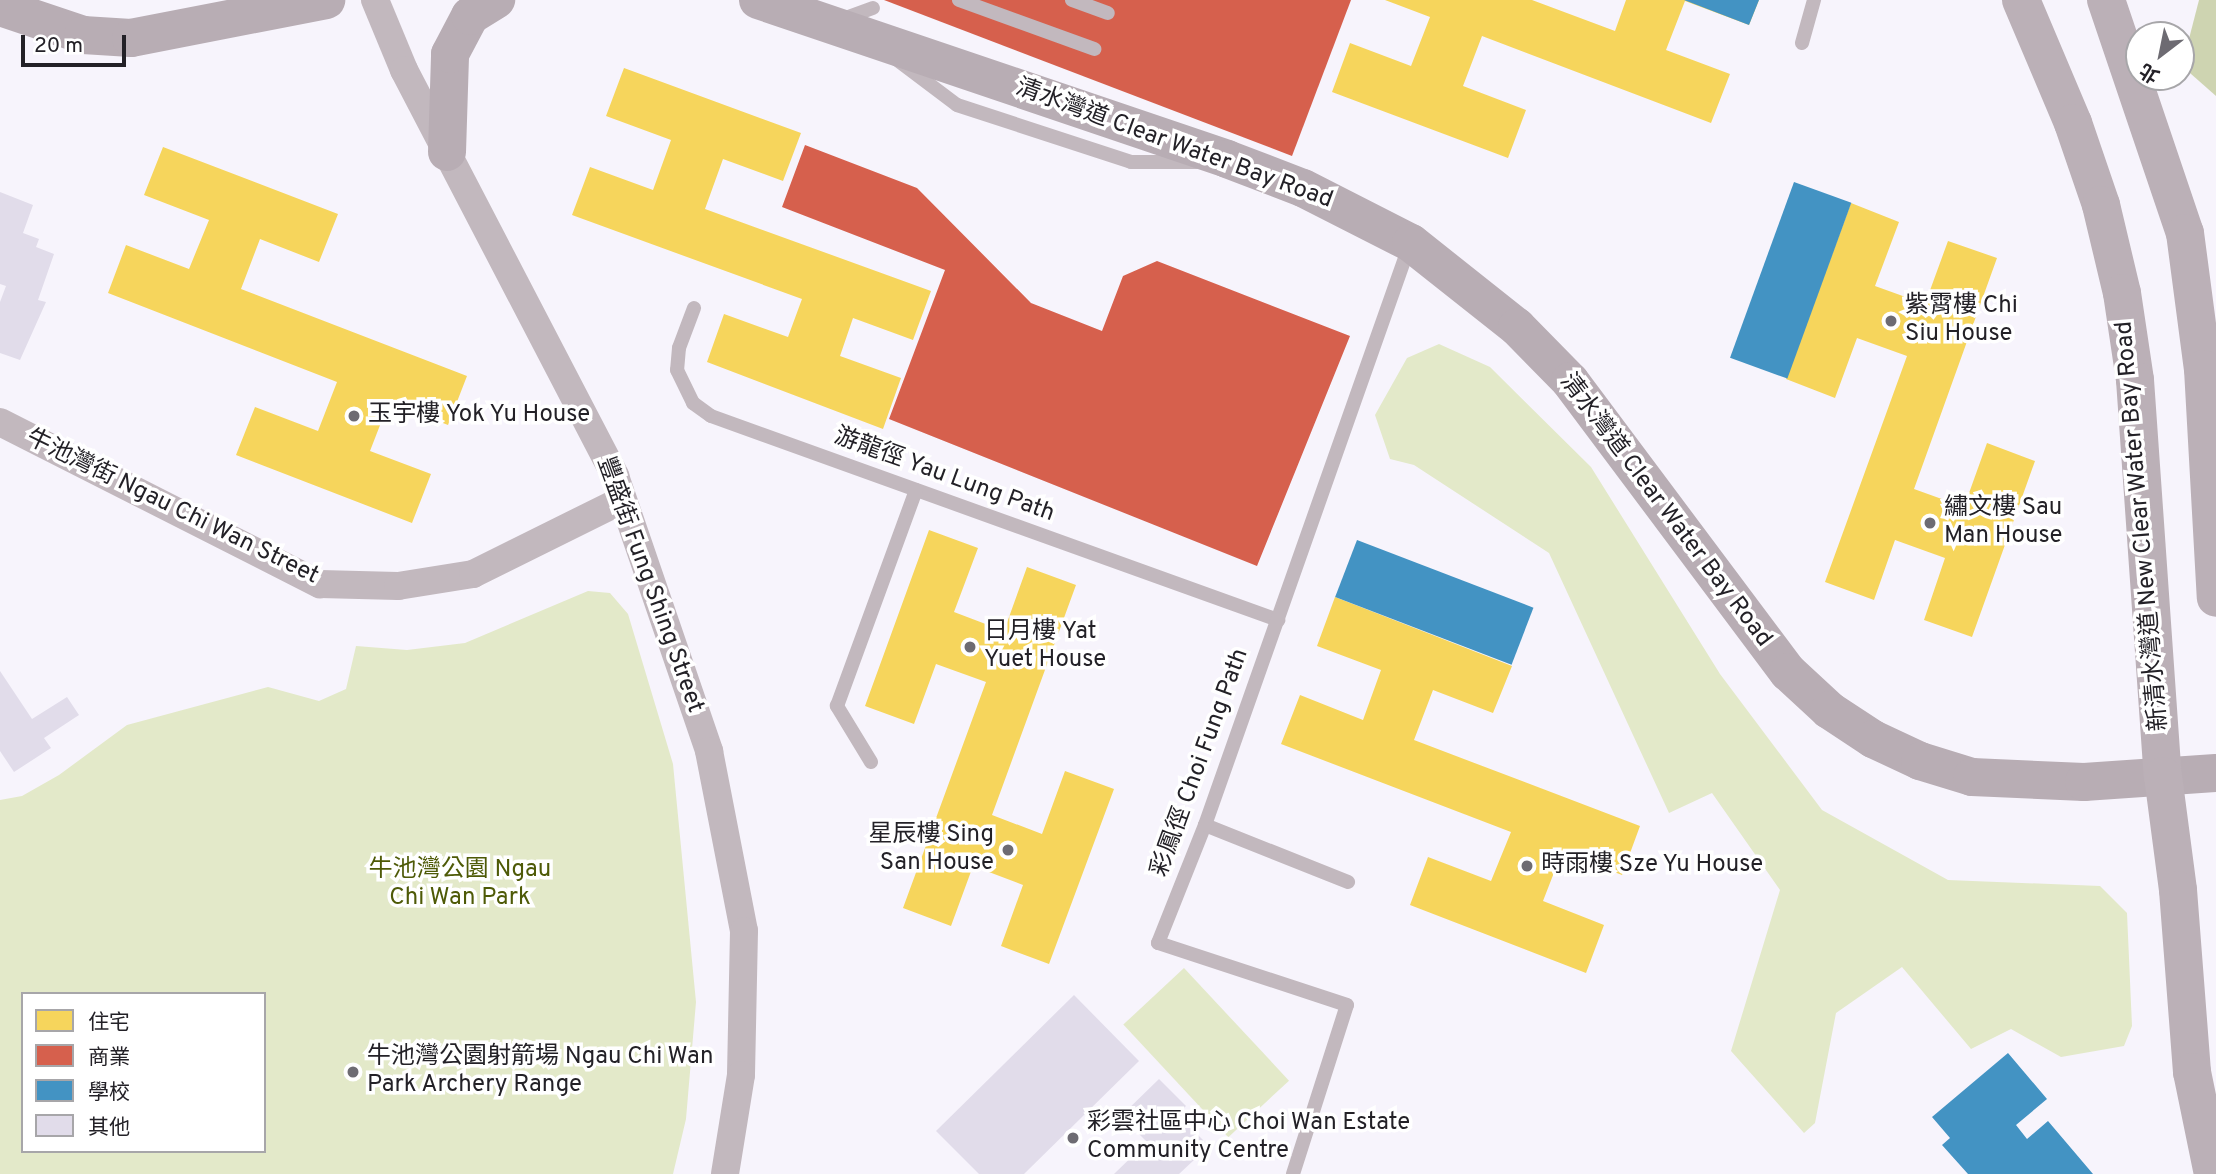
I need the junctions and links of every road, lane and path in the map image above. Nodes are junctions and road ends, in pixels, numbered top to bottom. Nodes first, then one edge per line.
1 (326, 0) edge
2 (375, 0) edge
3 (496, 0) edge
4 (758, 0) edge
5 (959, 0) edge
6 (1072, 0) edge
7 (1814, 0) edge
8 (2021, 0) edge
9 (2106, 0) edge
10 (0, 7) edge
11 (1108, 13) dead end
12 (1802, 43) dead end
13 (1094, 49) dead end
14 (447, 152) junction
15 (1410, 243) junction
16 (694, 308) dead end
17 (0, 422) edge
18 (916, 490) junction
19 (622, 499) junction
20 (2216, 598) edge
21 (1278, 620) junction
22 (871, 762) dead end
23 (2216, 773) edge
24 (2163, 776) junction
25 (1205, 825) junction
26 (1348, 882) dead end
27 (725, 1174) edge
28 (1293, 1174) edge
29 (2213, 1174) edge

1 - 10 main road
2 - 14 street, 豐盛街 Fung Shing Street
3 - 14 main road
4 - 15 main road, 清水灣道 Clear Water Bay Road
5 - 13 lane
6 - 11 lane
7 - 12 lane
8 - 24 main road, 新清水灣道 New Clear Water Bay Road
9 - 20 main road
14 - 19 street, 豐盛街 Fung Shing Street
15 - 21 lane, 彩鳳徑 Choi Fung Path
15 - 24 main road, 清水灣道 Clear Water Bay Road
16 - 18 lane, 游龍徑 Yau Lung Path
17 - 19 street, 牛池灣街 Ngau Chi Wan Street
18 - 21 lane, 游龍徑 Yau Lung Path
18 - 22 lane
19 - 27 street, 豐盛街 Fung Shing Street
21 - 25 lane, 彩鳳徑 Choi Fung Path
23 - 24 main road, 清水灣道 Clear Water Bay Road
24 - 29 main road
25 - 26 lane
25 - 28 lane, 彩鳳徑 Choi Fung Path

